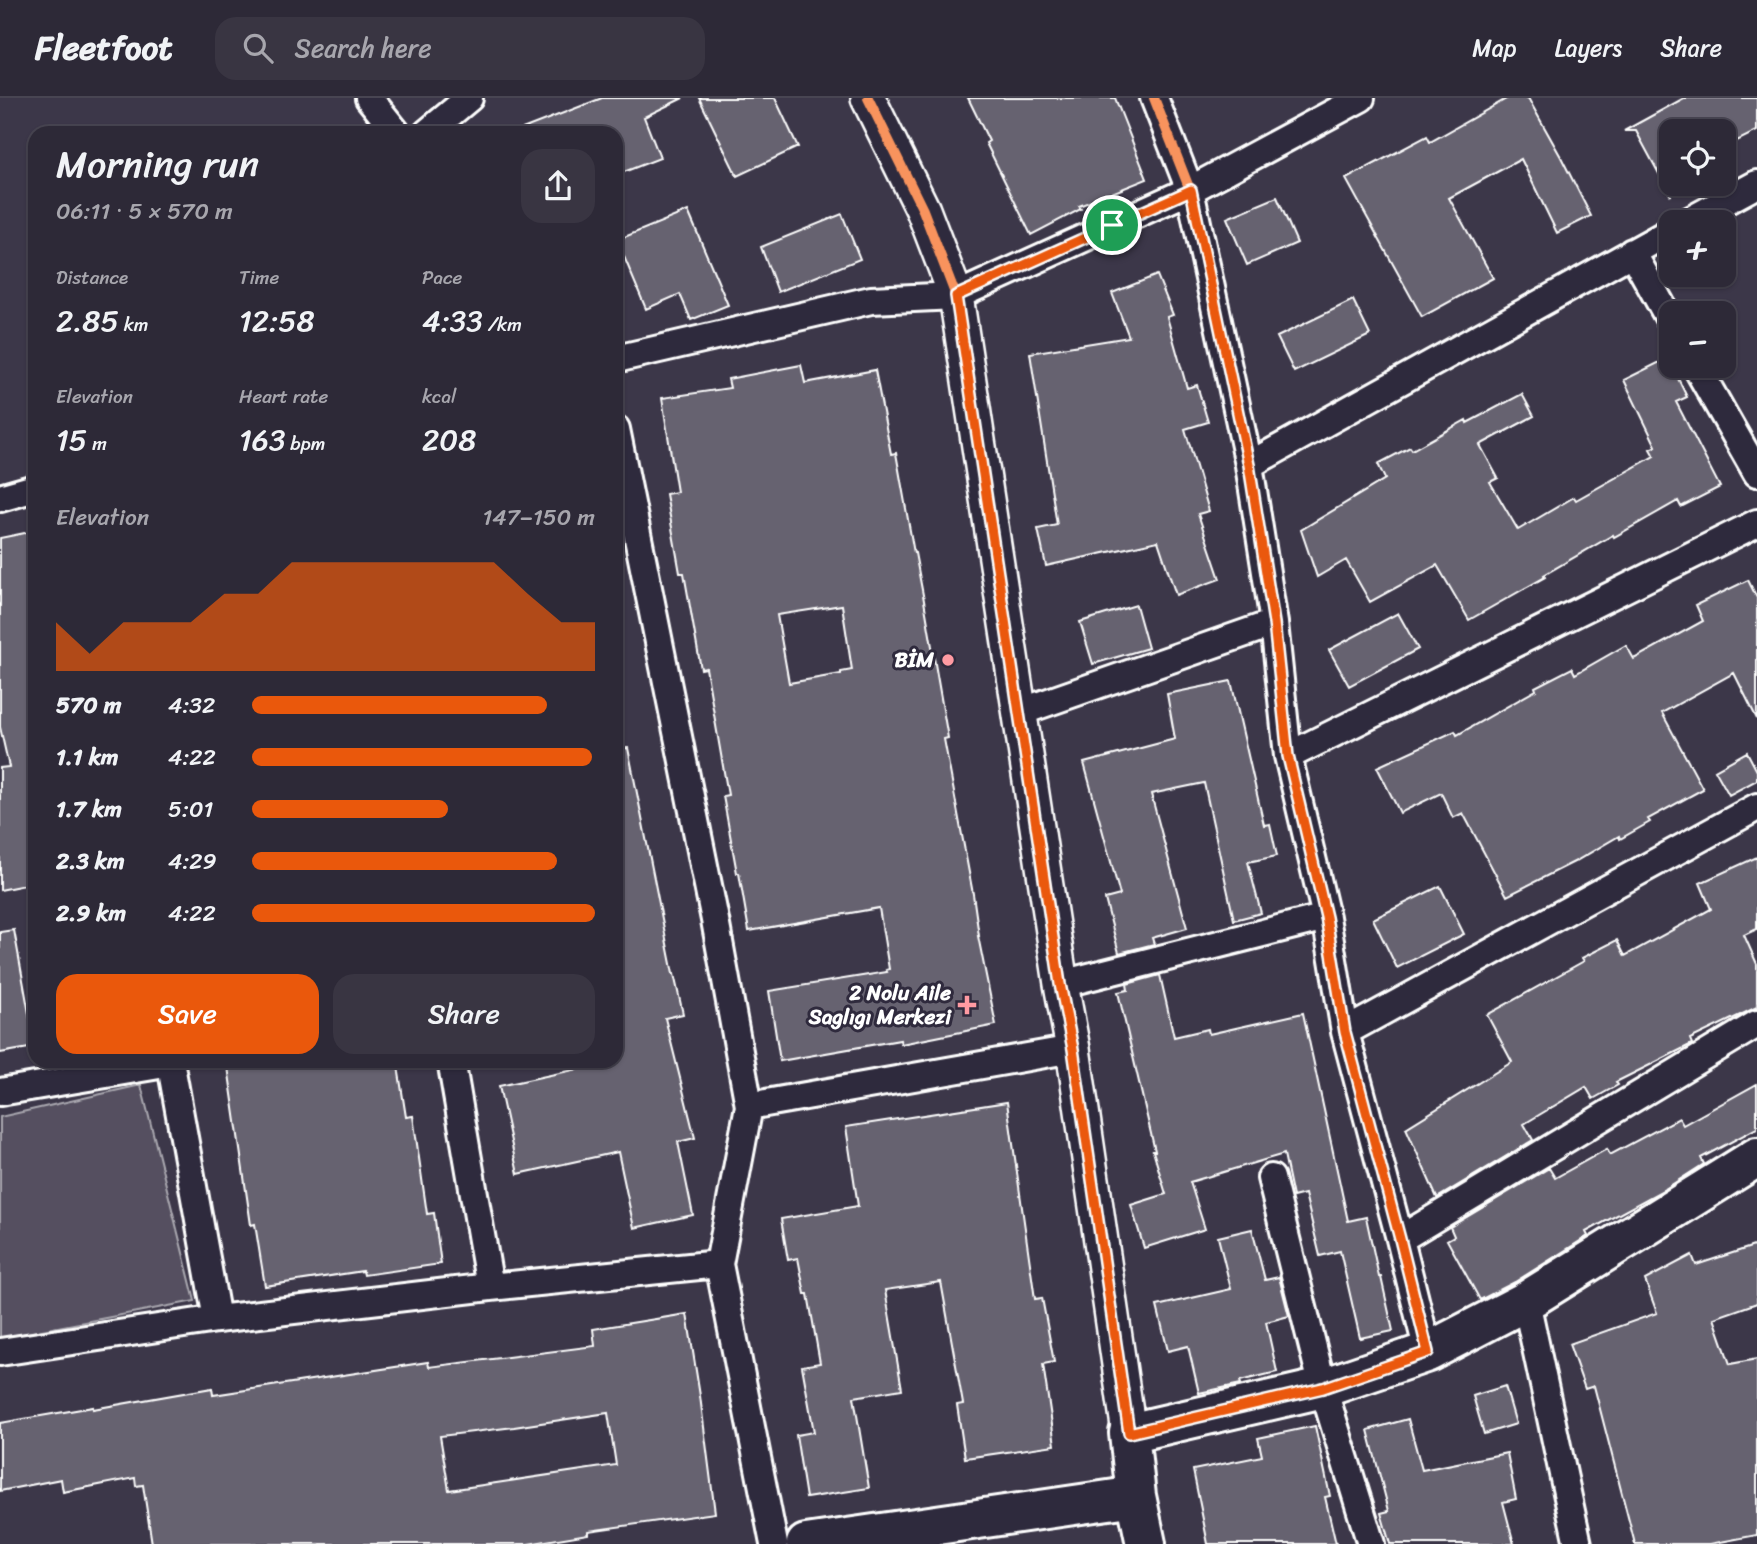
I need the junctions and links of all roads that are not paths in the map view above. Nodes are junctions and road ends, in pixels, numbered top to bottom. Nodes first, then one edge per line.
1 (369, 98) edge
2 (469, 98) edge
3 (868, 98) edge
4 (1154, 98) edge
5 (1362, 98) edge
6 (391, 126) edge
7 (435, 126) edge
8 (1757, 184) edge
9 (1191, 190) junction
10 (1709, 210) edge
11 (1659, 237) edge
12 (1632, 252) junction
13 (956, 296) junction
14 (1659, 301) edge
15 (623, 357) edge
16 (1703, 378) edge
17 (623, 463) edge
18 (1249, 465) junction
19 (1757, 473) edge
20 (28, 490) edge
21 (0, 498) edge
22 (1757, 523) edge
23 (1274, 623) junction
24 (1020, 712) junction
25 (1288, 756) junction
26 (1757, 807) edge
27 (1326, 917) junction
28 (1060, 984) junction
29 (1757, 1024) edge
30 (1345, 1032) junction
31 (1073, 1049) junction
32 (137, 1068) edge
33 (172, 1068) edge
34 (452, 1068) edge
35 (0, 1092) edge
36 (749, 1106) junction
37 (1757, 1157) edge
38 (1272, 1178) dead end
39 (1400, 1239) junction
40 (719, 1264) junction
41 (491, 1287) junction
42 (1526, 1301) junction
43 (217, 1320) junction
44 (0, 1352) edge
45 (1428, 1352) junction
46 (1323, 1388) junction
47 (1129, 1433) junction
48 (1136, 1496) junction
49 (774, 1544) edge
50 (806, 1544) edge
51 (1146, 1544) edge
52 (1371, 1544) edge
53 (1578, 1544) edge

1 - 6 street
2 - 7 street
3 - 13 street
4 - 9 street
5 - 9 street
8 - 10 street
9 - 13 street
9 - 18 street
11 - 12 street
12 - 14 street
12 - 18 street
13 - 15 street
13 - 24 street
16 - 19 street
17 - 36 street
18 - 23 street
20 - 21 street
22 - 25 street
23 - 24 street
23 - 25 street
24 - 28 street
25 - 27 street
26 - 30 street
27 - 28 street
27 - 30 street
28 - 31 street
29 - 39 street
30 - 39 street
31 - 36 street
31 - 47 street
32 - 35 street
33 - 43 street
34 - 41 street
36 - 40 street
37 - 42 main road
38 - 46 street
39 - 45 street
40 - 41 street
40 - 49 street
41 - 43 street
42 - 45 main road
42 - 53 street
43 - 44 street
45 - 46 main road
46 - 47 main road
46 - 52 street
47 - 48 main road
48 - 50 main road
48 - 51 main road

